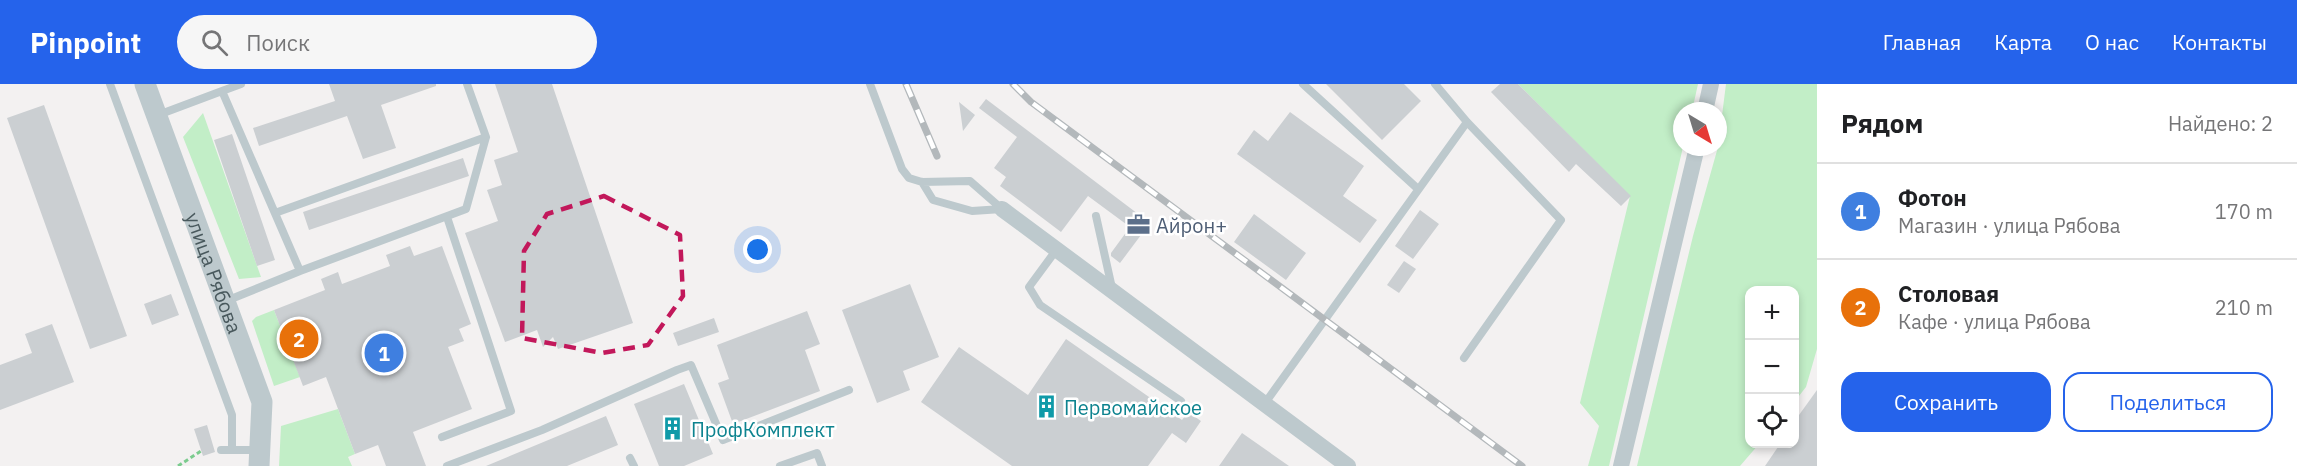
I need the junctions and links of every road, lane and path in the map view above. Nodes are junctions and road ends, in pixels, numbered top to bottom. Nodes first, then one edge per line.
1 (110, 84) edge
2 (145, 84) edge
3 (241, 84) edge
4 (467, 84) edge
5 (870, 84) edge
6 (1303, 84) edge
7 (1435, 84) edge
8 (1711, 84) edge
9 (222, 91) junction
10 (1707, 102) edge
11 (157, 116) junction
12 (1467, 122) junction
13 (486, 137) junction
14 (1695, 156) edge
15 (922, 182) junction
16 (1418, 189) junction
17 (1002, 209) junction
18 (275, 213) junction
19 (1096, 216) dead end
20 (447, 217) junction
21 (1057, 249) junction
22 (300, 271) junction
23 (1113, 291) junction
24 (226, 301) junction
25 (1464, 358) dead end
26 (849, 390) dead end
27 (1181, 401) dead end
28 (1264, 403) junction
29 (442, 437) dead end
30 (221, 450) dead end
31 (232, 450) junction
32 (201, 451) dead end
33 (260, 458) edge
34 (178, 466) edge
35 (447, 466) edge
36 (780, 466) edge
37 (822, 466) edge
38 (1348, 466) edge
39 (1621, 466) edge

1 - 31 lane
2 - 11 street, улица Рябова
3 - 9 lane
4 - 13 lane
5 - 15 lane
6 - 16 lane
7 - 12 lane
8 - 10 street
9 - 11 lane
9 - 18 lane
11 - 24 street, улица Рябова
12 - 16 lane
12 - 25 lane
13 - 18 lane
13 - 20 lane
14 - 39 street
15 - 17 lane
15 - 17 lane
16 - 28 lane
17 - 21 street
18 - 22 lane
19 - 23 lane
20 - 22 lane
20 - 29 lane
21 - 23 street
21 - 27 lane
22 - 24 lane
23 - 28 street
24 - 33 street, улица Рябова
26 - 35 lane
28 - 38 street
30 - 31 lane
31 - 33 lane
32 - 34 path
36 - 37 lane

